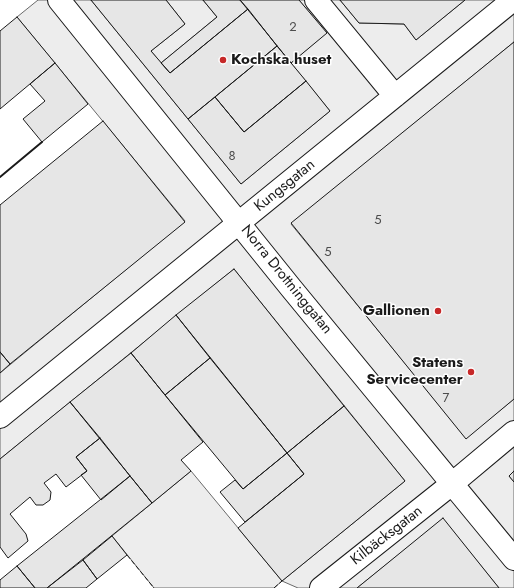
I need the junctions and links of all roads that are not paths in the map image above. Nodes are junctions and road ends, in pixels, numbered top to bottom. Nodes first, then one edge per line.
1 (59, 0) edge
2 (316, 0) edge
3 (513, 0) edge
4 (395, 96) junction
5 (240, 223) junction
6 (0, 417) edge
7 (514, 432) edge
8 (453, 483) junction
9 (514, 559) edge
10 (321, 588) edge

1 - 5 street, Norra Drottninggatan
2 - 4 street
3 - 4 street, Kungsgatan
4 - 5 street, Kungsgatan
5 - 6 street, Kungsgatan
5 - 8 street, Norra Drottninggatan
7 - 8 street, Kilbäcksgatan
8 - 9 street, Norra Drottninggatan
8 - 10 street, Kilbäcksgatan

